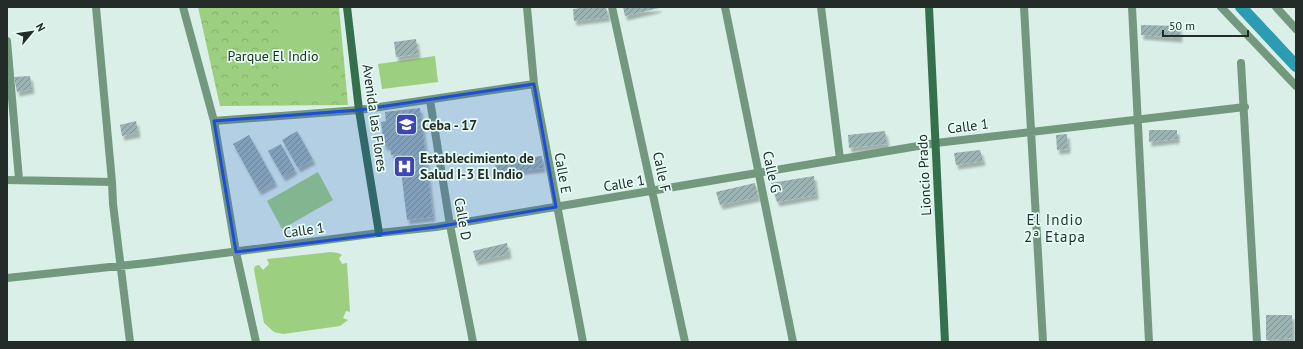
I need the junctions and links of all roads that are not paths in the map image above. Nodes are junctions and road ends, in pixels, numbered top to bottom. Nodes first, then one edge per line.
1 (96, 7) edge
2 (183, 7) edge
3 (347, 7) edge
4 (526, 7) edge
5 (612, 7) edge
6 (725, 7) edge
7 (821, 7) edge
8 (929, 7) edge
9 (1024, 7) edge
10 (1132, 7) edge
11 (1221, 7) edge
12 (1276, 7) edge
13 (1296, 29) edge
14 (7, 40) edge
15 (1241, 63) dead end
16 (534, 84) junction
17 (1296, 86) edge
18 (430, 100) junction
19 (1245, 107) junction
20 (360, 110) junction
21 (1137, 120) junction
22 (214, 121) junction
23 (1031, 132) junction
24 (936, 143) junction
25 (840, 159) junction
26 (759, 173) junction
27 (19, 179) junction
28 (7, 180) edge
29 (112, 182) junction
30 (653, 191) junction
31 (556, 207) junction
32 (450, 225) junction
33 (379, 233) junction
34 (236, 252) junction
35 (120, 266) junction
36 (7, 278) edge
37 (130, 342) edge
38 (256, 342) edge
39 (472, 342) edge
40 (583, 342) edge
41 (685, 342) edge
42 (793, 342) edge
43 (945, 342) edge
44 (1043, 342) edge
45 (1149, 342) edge
46 (1257, 342) edge

1 - 29 street
2 - 22 street
3 - 20 street, Avenida las Flores
4 - 16 street, Calle E
5 - 30 street, Calle F
6 - 26 street, Calle G
7 - 25 street
8 - 24 street, Lioncio Prado
9 - 23 street
10 - 21 street
11 - 17 street
12 - 13 street
14 - 27 street
15 - 19 street
16 - 18 street
16 - 31 street, Calle E
18 - 20 street
18 - 32 street, Calle D
19 - 21 street, Calle 1
19 - 46 street
20 - 22 street
20 - 33 street, Avenida las Flores
21 - 23 street, Calle 1
21 - 45 street
22 - 34 street
23 - 24 street, Calle 1
23 - 44 street
24 - 25 street, Calle 1
24 - 43 street, Lioncio Prado
25 - 26 street, Calle 1
26 - 30 street, Calle 1
26 - 42 street, Calle G
27 - 28 street
27 - 29 street
29 - 35 street
30 - 31 street, Calle 1
30 - 41 street, Calle F
31 - 32 street, Calle 1
31 - 40 street, Calle E
32 - 33 street, Calle 1
32 - 39 street, Calle D
33 - 34 street, Calle 1
34 - 35 street, Calle 1
34 - 38 street
35 - 36 street, Calle 1
35 - 37 street

